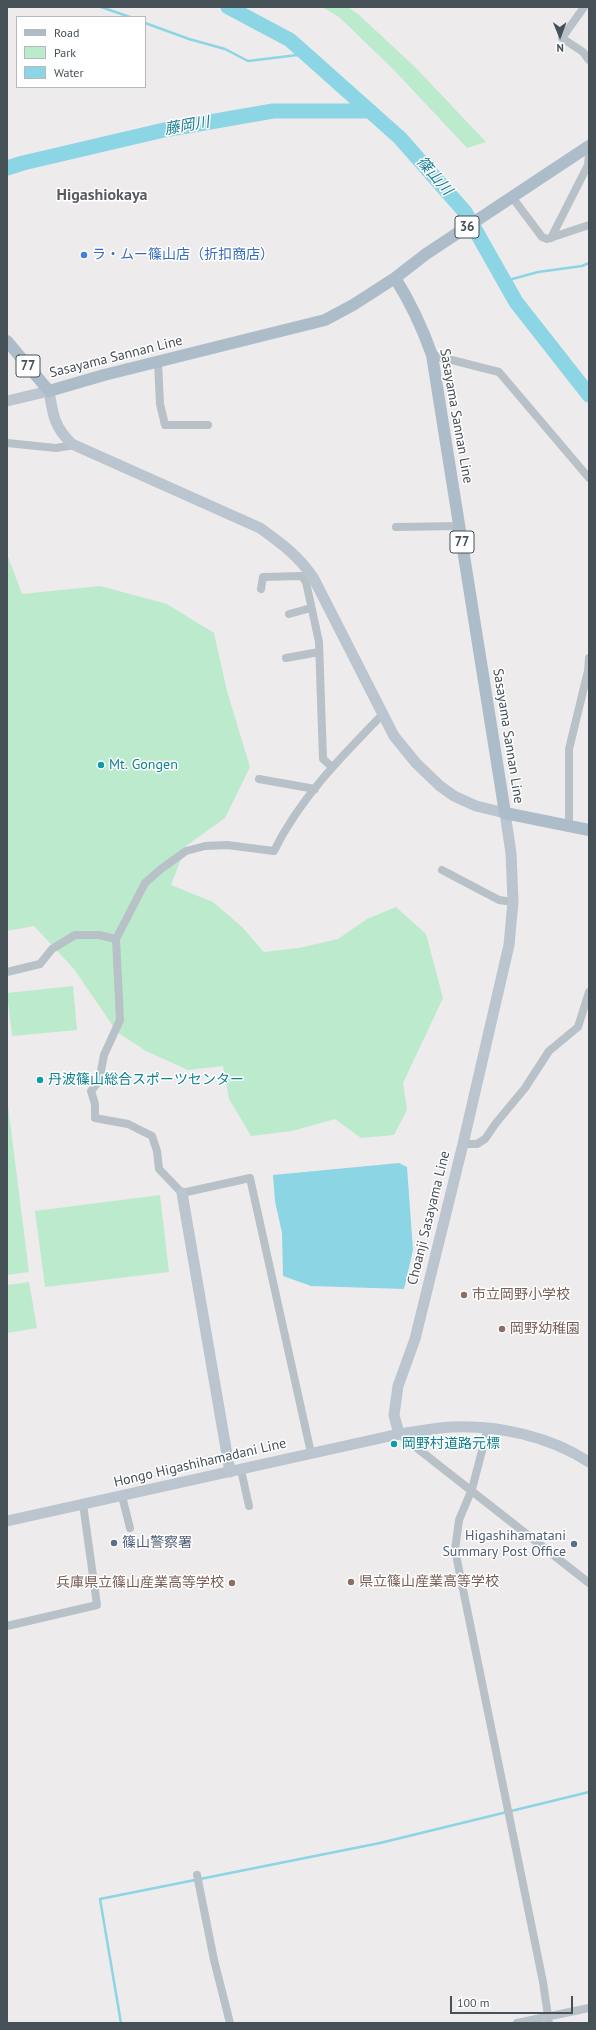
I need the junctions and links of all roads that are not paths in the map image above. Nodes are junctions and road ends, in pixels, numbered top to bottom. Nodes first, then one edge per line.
1 (584, 7) edge
2 (589, 60) edge
3 (589, 146) edge
4 (589, 154) edge
5 (510, 198) junction
6 (589, 225) edge
7 (551, 238) junction
8 (395, 278) junction
9 (7, 341) edge
10 (432, 355) junction
11 (158, 362) junction
12 (49, 391) junction
13 (7, 401) edge
14 (208, 425) dead end
15 (7, 443) edge
16 (74, 446) junction
17 (589, 478) edge
18 (459, 526) junction
19 (396, 527) dead end
20 (310, 580) junction
21 (260, 589) dead end
22 (311, 608) junction
23 (289, 614) dead end
24 (319, 652) junction
25 (286, 658) dead end
26 (589, 658) edge
27 (383, 714) junction
28 (332, 767) junction
29 (259, 779) dead end
30 (314, 789) junction
31 (505, 813) junction
32 (570, 827) junction
33 (589, 830) edge
34 (442, 870) dead end
35 (514, 902) junction
36 (116, 939) junction
37 (7, 972) edge
38 (589, 992) edge
39 (586, 1012) edge
40 (463, 1144) junction
41 (182, 1194) junction
42 (488, 1428) junction
43 (399, 1434) junction
44 (311, 1453) junction
45 (589, 1462) edge
46 (235, 1471) junction
47 (472, 1489) junction
48 (122, 1496) junction
49 (83, 1504) junction
50 (249, 1506) dead end
51 (7, 1521) edge
52 (130, 1528) dead end
53 (589, 1583) edge
54 (7, 1626) edge
55 (197, 1875) dead end
56 (589, 2008) edge
57 (549, 2020) edge
58 (230, 2023) edge
59 (517, 2023) edge

1 - 2 street
3 - 5 main road, 36
4 - 7 street
5 - 7 street
5 - 8 main road, 36
6 - 7 street
8 - 10 main road, Sasayama Sannan Line / 77
8 - 11 main road, Sasayama Sannan Line / 77
9 - 12 main road, Sasayama Sannan Line / 77
10 - 17 street
10 - 18 main road, Sasayama Sannan Line / 77
11 - 12 main road, Sasayama Sannan Line / 77
11 - 14 street
12 - 13 main road
12 - 16 main road
15 - 16 street
16 - 20 main road
18 - 19 street
18 - 31 main road, Sasayama Sannan Line / 77
20 - 21 street
20 - 22 street
20 - 27 main road
22 - 23 street
22 - 24 street
24 - 25 street
24 - 28 street
26 - 32 street
27 - 28 street
27 - 31 main road
28 - 30 street
29 - 30 street
30 - 36 street
31 - 32 main road, Sasayama Sannan Line
31 - 35 main road, Choanji Sasayama Line
32 - 33 main road, Sasayama Sannan Line
34 - 35 street
35 - 40 main road, Choanji Sasayama Line
36 - 37 street
36 - 41 street
38 - 39 street
39 - 40 street
40 - 43 main road, Choanji Sasayama Line
41 - 44 street
41 - 46 main road
42 - 43 main road
42 - 45 main road
42 - 47 street
43 - 44 main road, Hongo Higashihamadani Line
43 - 47 street
44 - 46 main road, Hongo Higashihamadani Line
46 - 48 main road, Hongo Higashihamadani Line
46 - 50 street
47 - 53 street
47 - 57 street
48 - 49 main road, Hongo Higashihamadani Line
48 - 52 street
49 - 51 main road, Hongo Higashihamadani Line
49 - 54 street
55 - 58 street
56 - 57 street
57 - 59 street

